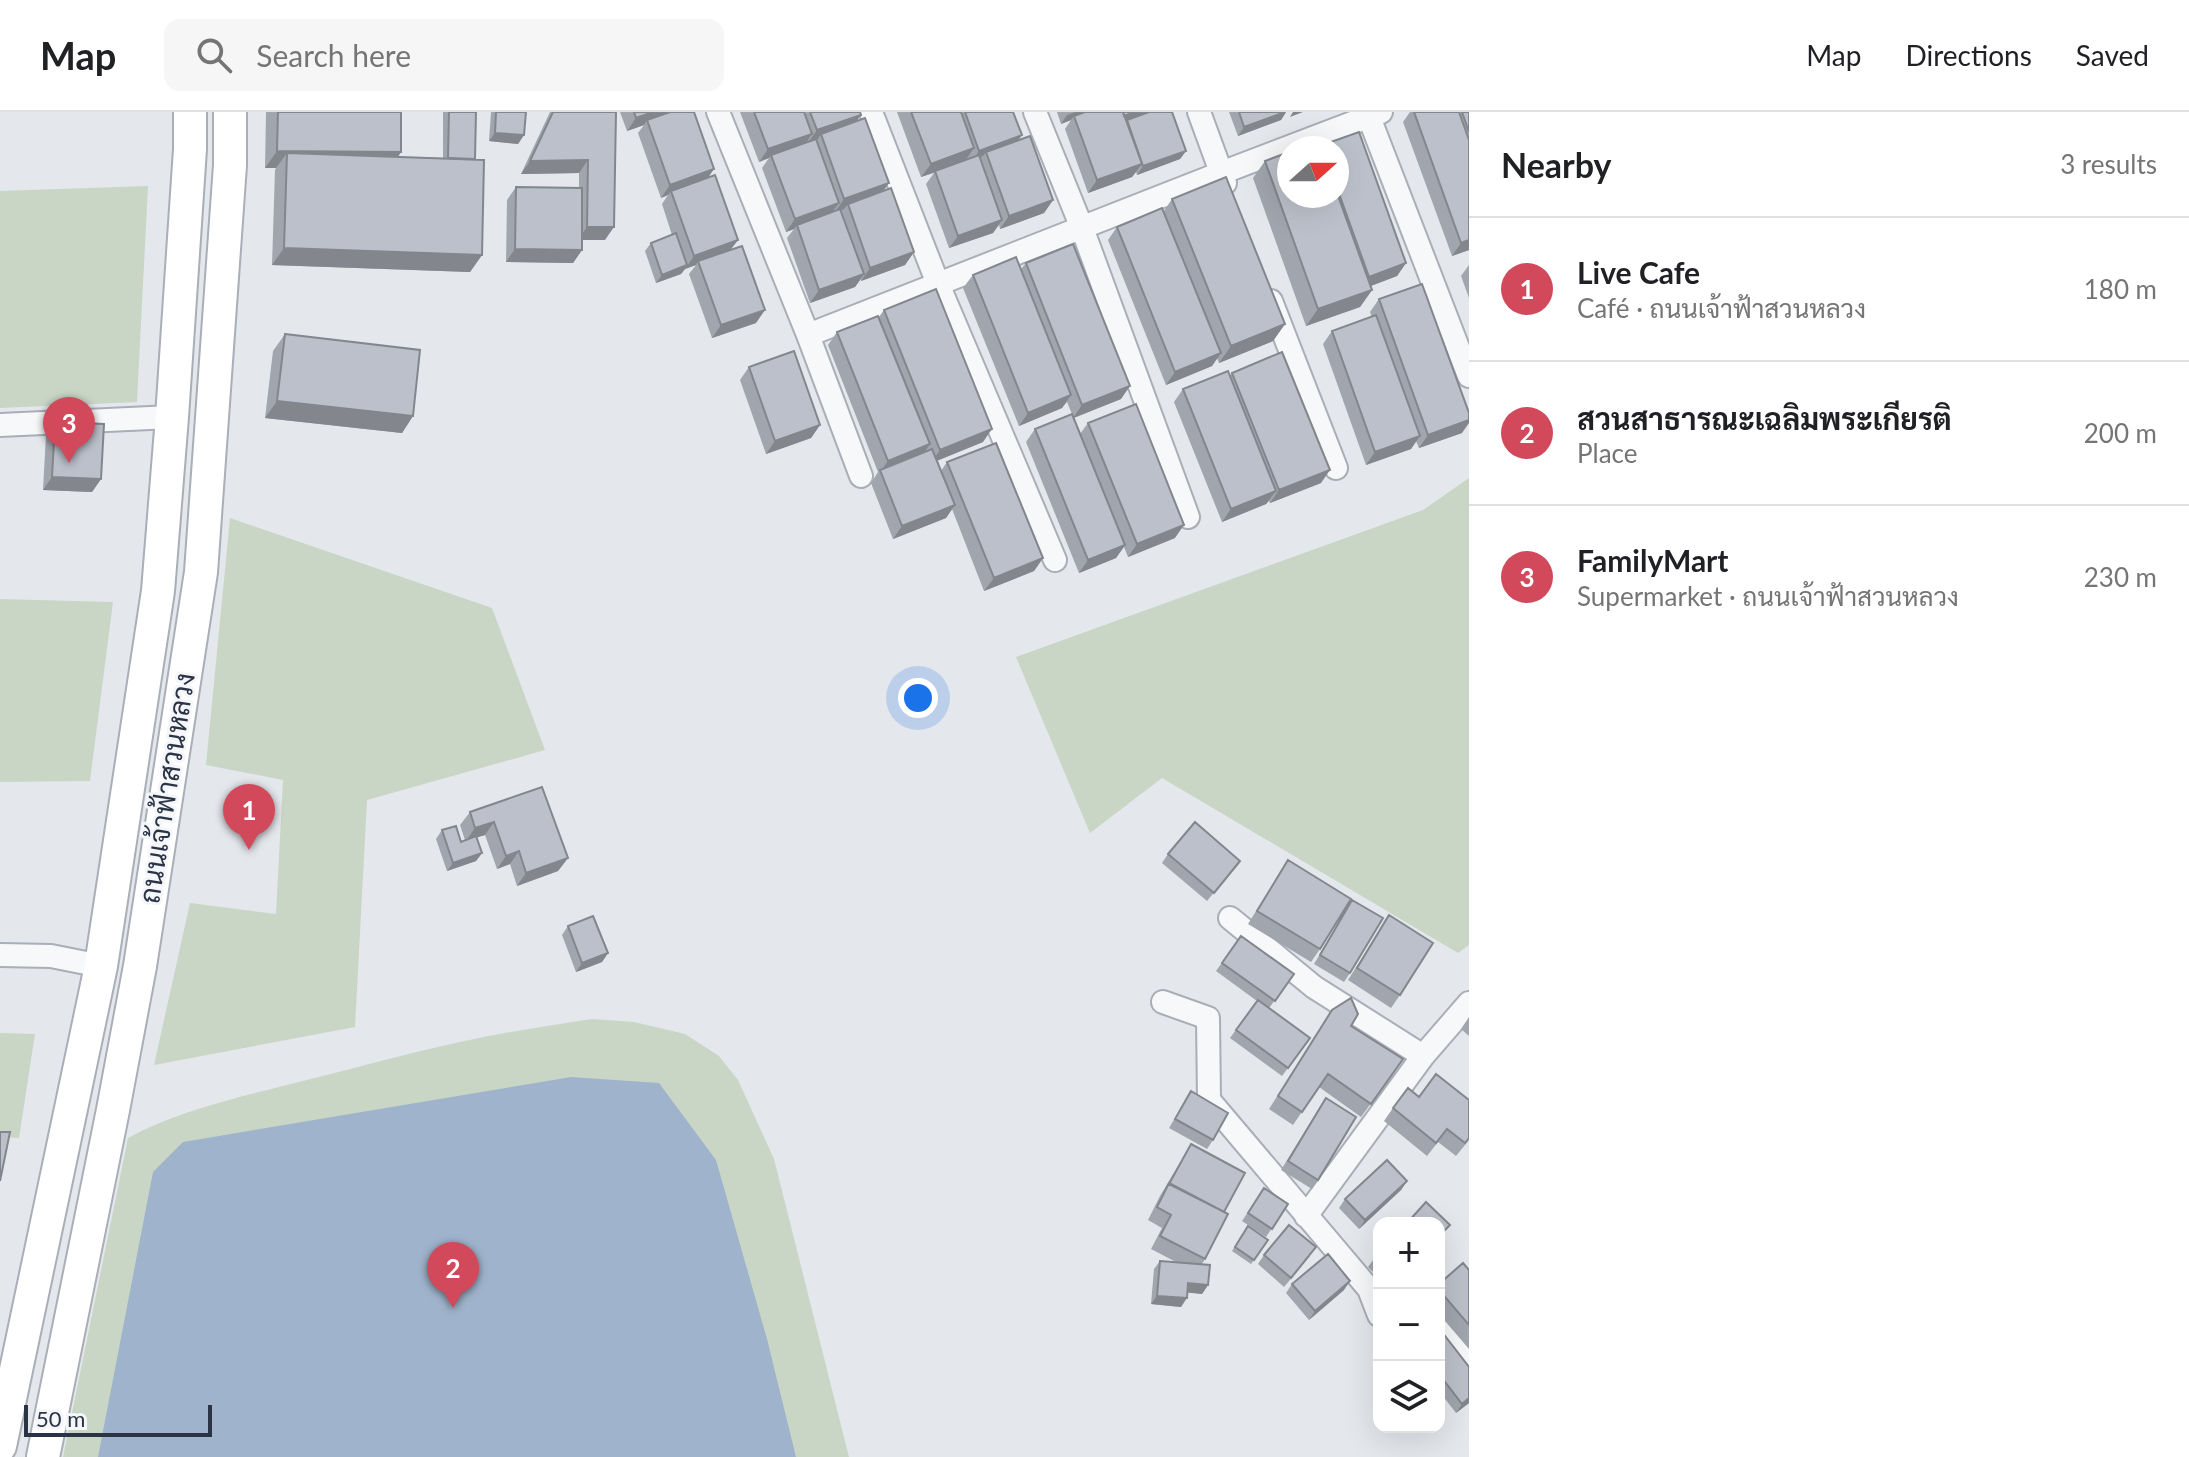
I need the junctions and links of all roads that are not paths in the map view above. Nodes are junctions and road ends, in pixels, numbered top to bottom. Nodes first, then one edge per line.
1 (190, 112) edge
2 (230, 112) edge
3 (718, 112) edge
4 (871, 112) edge
5 (1035, 112) edge
6 (1199, 112) edge
7 (1372, 114) edge
8 (1221, 173) junction
9 (1232, 202) edge
10 (1082, 228) junction
11 (1261, 276) edge
12 (938, 284) junction
13 (808, 335) junction
14 (1469, 376) edge
15 (172, 417) junction
16 (0, 425) edge
17 (1336, 468) dead end
18 (861, 476) dead end
19 (1188, 517) dead end
20 (1055, 560) dead end
21 (1230, 918) dead end
22 (0, 955) edge
23 (101, 966) junction
24 (1163, 1002) dead end
25 (1469, 1003) edge
26 (1423, 1056) junction
27 (1306, 1216) junction
28 (1373, 1299) edge
29 (1445, 1334) edge
30 (1469, 1360) edge
31 (0, 1446) edge
32 (43, 1457) edge

1 - 15 main road, ถนนเจ้าฟ้าสวนหลวง
2 - 32 main road, ถนนเจ้าฟ้าสวนหลวง
3 - 13 street
4 - 12 street
5 - 10 street
6 - 8 street
7 - 8 street
7 - 14 street
8 - 9 street
8 - 10 street
10 - 12 street
10 - 19 street
11 - 17 street
12 - 13 street
12 - 20 street
13 - 18 street
15 - 16 street
15 - 23 main road, ถนนเจ้าฟ้าสวนหลวง
21 - 26 street
22 - 23 street
23 - 31 main road, ถนนเจ้าฟ้าสวนหลวง
24 - 27 street
25 - 26 street
26 - 27 street
27 - 28 street
29 - 30 street

